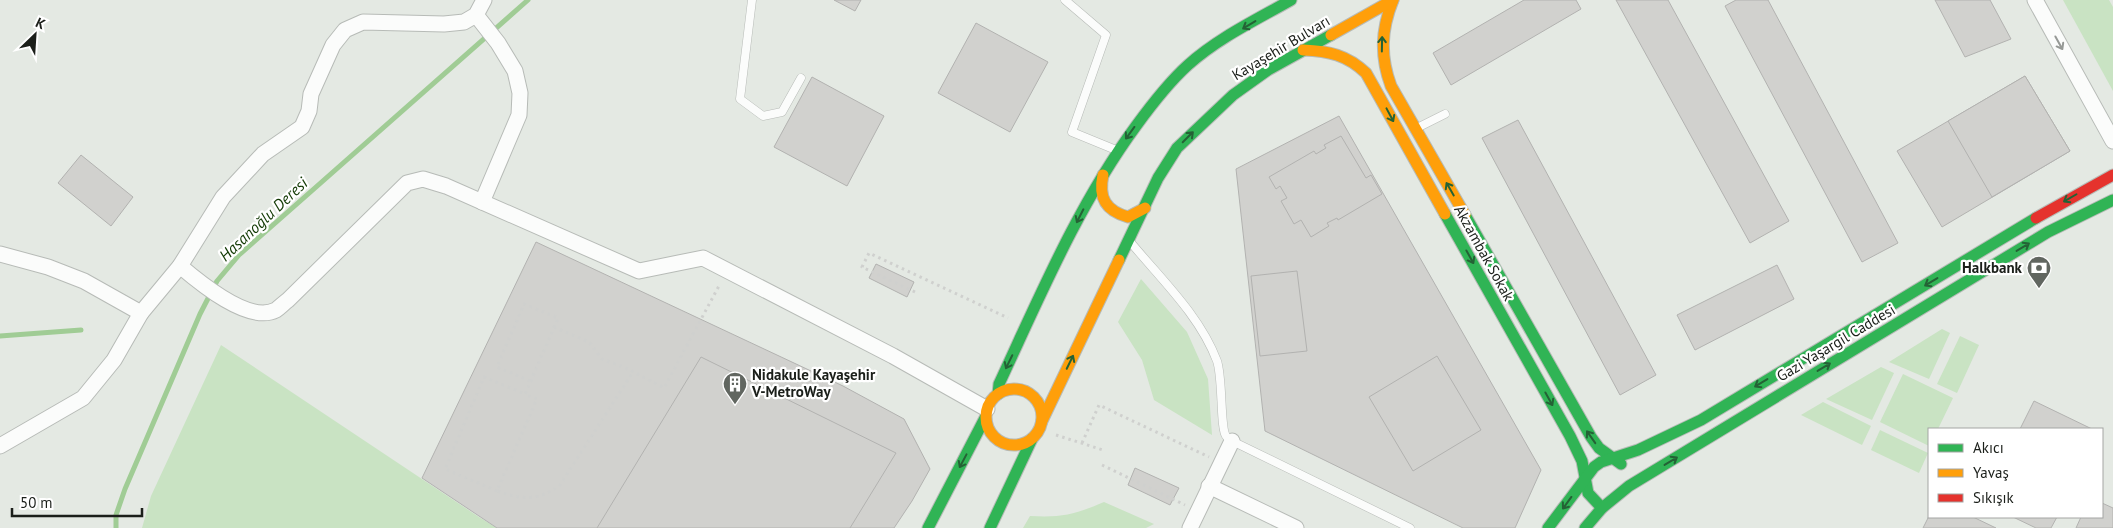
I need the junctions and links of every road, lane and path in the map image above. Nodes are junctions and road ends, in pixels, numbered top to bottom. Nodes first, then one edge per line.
1 (484, 0) edge
2 (752, 0) edge
3 (1065, 0) edge
4 (1290, 0) edge
5 (1393, 0) edge
6 (2035, 0) edge
7 (476, 15) junction
8 (1303, 50) junction
9 (801, 78) dead end
10 (1445, 114) dead end
11 (1415, 129) junction
12 (1402, 136) junction
13 (2113, 141) edge
14 (1117, 151) junction
15 (1104, 174) junction
16 (2113, 175) edge
17 (2113, 200) edge
18 (482, 202) junction
19 (1144, 208) junction
20 (1127, 237) junction
21 (0, 254) edge
22 (180, 266) junction
23 (727, 270) junction
24 (1949, 270) junction
25 (1957, 287) junction
26 (916, 292) dead end
27 (141, 313) junction
28 (1026, 326) junction
29 (554, 327) junction
30 (633, 372) junction
31 (530, 381) junction
32 (525, 394) junction
33 (998, 394) junction
34 (986, 414) junction
35 (1037, 430) junction
36 (1232, 441) junction
37 (1082, 443) junction
38 (0, 446) edge
39 (1103, 450) dead end
40 (1212, 458) dead end
41 (1613, 459) junction
42 (1102, 465) dead end
43 (1586, 477) junction
44 (1209, 486) junction
45 (1629, 486) junction
46 (497, 490) junction
47 (1174, 499) dead end
48 (1602, 508) junction
49 (928, 528) edge
50 (990, 528) edge
51 (1190, 528) edge
52 (1296, 528) edge
53 (1410, 528) edge
54 (1548, 528) edge
55 (1586, 528) edge

1 - 7 street
2 - 9 lane
3 - 14 lane
4 -> 14 street
5 - 8 street, Kayaşehir Bulvarı
11 -> 5 street, Akzambak Sokak
6 -> 13 street
7 - 18 street
7 - 22 street
8 -> 12 street, Akzambak Sokak
19 -> 8 street, Kayaşehir Bulvarı
10 - 11 lane
11 - 12 lane
41 -> 11 street, Akzambak Sokak
12 -> 43 street, Akzambak Sokak
14 - 15 street
15 - 19 street
15 -> 28 street
16 -> 24 street
25 -> 17 street, Gazi Yaşargil Caddesi
18 - 22 street
18 - 23 street
19 - 20 street, Kayaşehir Bulvarı
35 -> 20 street, Kayaşehir Bulvarı
20 - 36 lane
21 - 27 street
22 - 27 street
23 - 30 path
23 - 34 street
24 - 25 street
24 -> 41 street
45 -> 25 street, Gazi Yaşargil Caddesi
26 - 28 path
27 - 38 street
28 -> 33 street
29 - 30 path
29 - 31 path
29 - 31 path
30 - 46 path
31 - 32 path
32 - 46 path
32 - 46 path
33 - 34 street
33 - 35 street
34 - 35 street
34 -> 49 street
35 - 37 path
35 - 50 street, Kayaşehir Bulvarı
36 - 44 street
36 - 53 lane
37 - 39 path
37 - 40 path
41 - 43 street
41 - 45 street, Akzambak Sokak
42 - 47 path
43 - 48 street, Akzambak Sokak
43 -> 54 street
44 - 51 street
44 - 52 street
45 - 48 street, Gazi Yaşargil Caddesi
48 - 55 street, Gazi Yaşargil Caddesi

